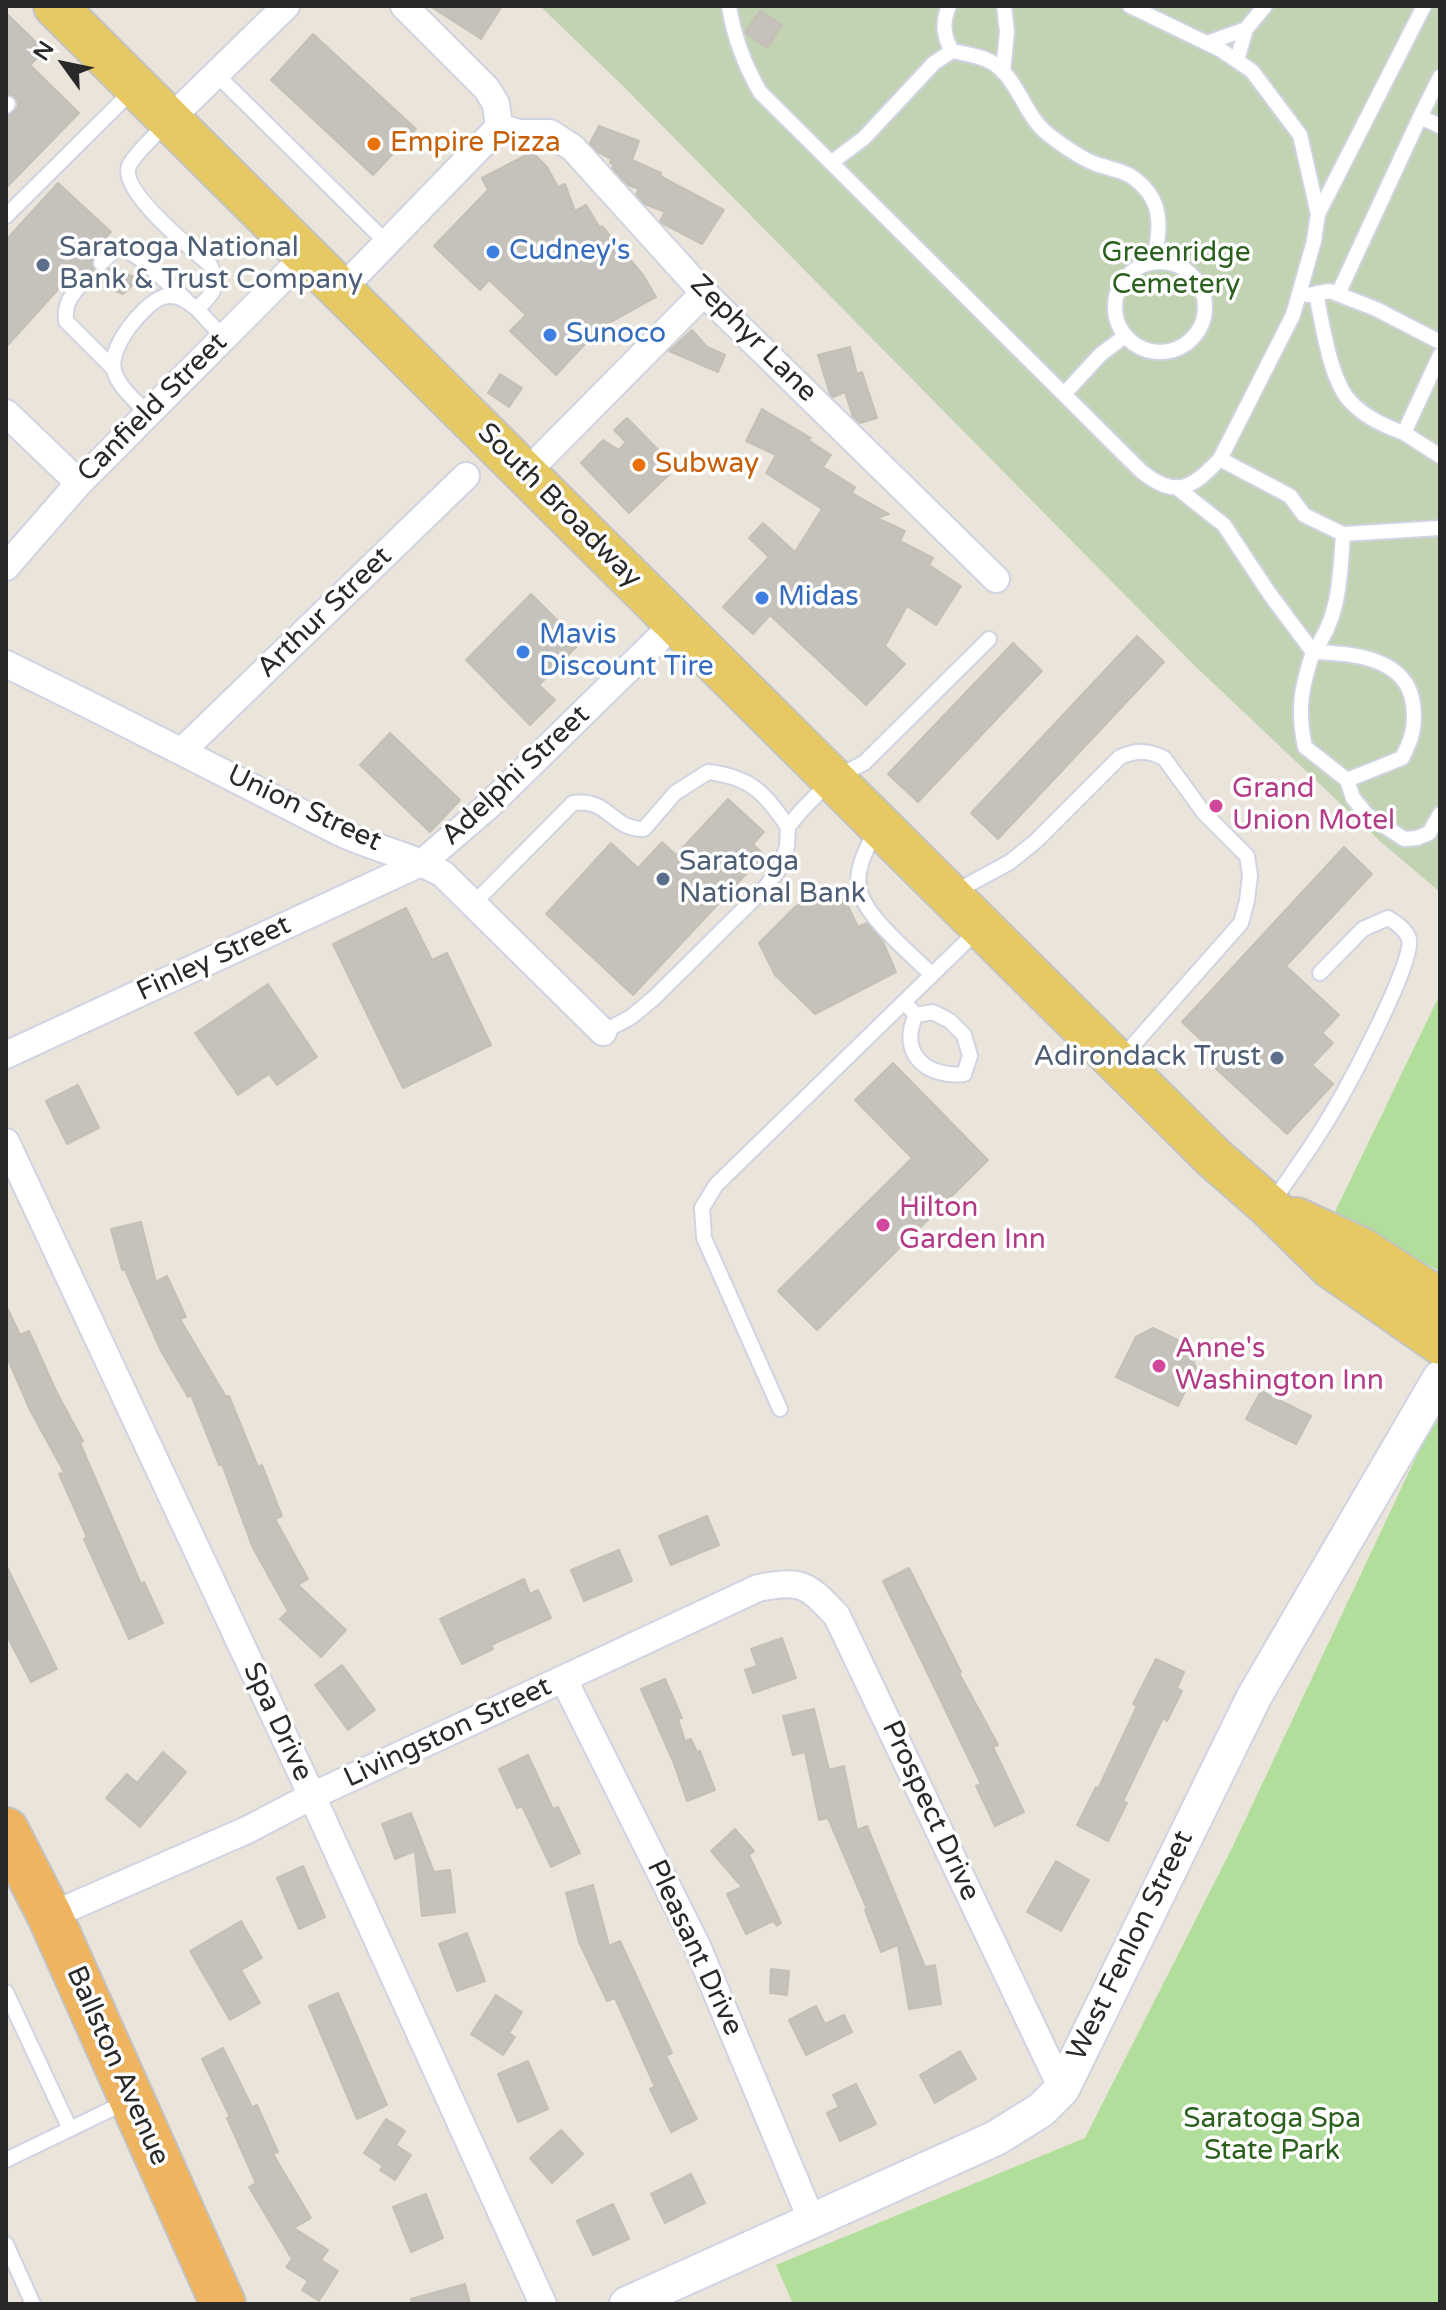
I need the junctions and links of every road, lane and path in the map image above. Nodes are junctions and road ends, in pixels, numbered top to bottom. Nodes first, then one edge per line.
1 (55, 6) edge
2 (286, 6) edge
3 (404, 6) edge
4 (729, 6) edge
5 (949, 6) edge
6 (1004, 6) edge
7 (1265, 6) edge
8 (1424, 6) edge
9 (1133, 7) edge
10 (1246, 29) junction
11 (1207, 43) junction
12 (952, 51) junction
13 (1237, 60) junction
14 (1003, 72) junction
15 (217, 75) junction
16 (1440, 77) edge
17 (136, 87) junction
18 (1420, 117) junction
19 (169, 120) junction
20 (1440, 126) edge
21 (499, 127) junction
22 (832, 162) junction
23 (1318, 214) junction
24 (6, 216) edge
25 (387, 243) junction
26 (306, 255) junction
27 (1154, 262) junction
28 (101, 263) dead end
29 (85, 280) dead end
30 (341, 290) junction
31 (704, 293) junction
32 (1316, 293) junction
33 (1338, 294) junction
34 (1300, 296) junction
35 (191, 304) junction
36 (1125, 336) junction
37 (223, 337) junction
38 (1440, 342) edge
39 (1440, 355) edge
40 (114, 369) junction
41 (1065, 393) junction
42 (6, 413) edge
43 (148, 414) junction
44 (1404, 433) junction
45 (1440, 456) edge
46 (1220, 459) junction
47 (526, 473) junction
48 (466, 476) dead end
49 (79, 483) junction
50 (1176, 487) junction
51 (1440, 528) edge
52 (1343, 534) junction
53 (6, 567) edge
54 (996, 579) dead end
55 (676, 622) junction
56 (989, 639) dead end
57 (1313, 652) junction
58 (6, 664) edge
59 (183, 750) junction
60 (831, 780) junction
61 (1347, 780) junction
62 (1440, 814) edge
63 (877, 826) junction
64 (788, 827) junction
65 (423, 862) junction
66 (948, 895) junction
67 (473, 904) junction
68 (981, 928) junction
69 (1320, 973) dead end
70 (932, 975) junction
71 (904, 1002) junction
72 (916, 1015) junction
73 (603, 1032) joint
74 (6, 1055) edge
75 (1117, 1063) junction
76 (6, 1142) edge
77 (1269, 1206) junction
78 (1440, 1300) edge
79 (1440, 1343) edge
80 (1440, 1378) edge
81 (780, 1409) dead end
82 (758, 1588) joint
83 (564, 1680) junction
84 (312, 1796) junction
85 (6, 1830) edge
86 (50, 1916) junction
87 (6, 1992) edge
88 (1062, 2089) junction
89 (132, 2099) junction
90 (70, 2129) junction
91 (6, 2160) edge
92 (812, 2221) junction
93 (7, 2250) edge
94 (33, 2304) edge
95 (223, 2304) edge
96 (543, 2304) edge
97 (627, 2304) edge

1 - 17 main road, South Broadway
2 - 15 street
3 - 21 street
4 - 22 lane
5 - 12 lane
6 - 14 lane
7 - 10 lane
8 - 23 lane
9 - 11 lane
10 - 11 lane
10 - 13 lane
11 - 13 lane
12 - 14 lane
12 - 22 lane
13 - 23 lane
14 - 27 lane
15 - 19 street
15 - 25 lane
16 - 18 lane
17 - 19 main road, South Broadway
17 - 24 lane
18 - 20 lane
18 - 33 lane
19 - 26 main road, South Broadway
19 - 35 lane
21 - 25 street
21 - 31 street, Zephyr Lane
22 - 41 lane
23 - 34 lane
25 - 30 street
26 - 30 main road, South Broadway
26 - 37 street, Canfield Street
27 - 36 lane
27 - 36 lane
28 - 35 lane
29 - 40 lane
30 - 47 main road, South Broadway
31 - 47 street
31 - 54 street, Zephyr Lane
32 - 33 lane
32 - 34 lane
32 - 44 lane
33 - 38 lane
34 - 46 lane
35 - 37 lane
35 - 40 lane
36 - 41 lane
37 - 43 street, Canfield Street
39 - 44 lane
40 - 43 lane
41 - 50 lane
42 - 49 street
43 - 49 street, Canfield Street
44 - 45 lane
46 - 50 lane
46 - 52 lane
47 - 55 main road, South Broadway
48 - 59 street, Arthur Street
49 - 53 street, Canfield Street
50 - 57 lane
51 - 52 lane
52 - 57 lane
55 - 60 main road, South Broadway
55 - 65 street, Adelphi Street
56 - 60 lane
57 - 61 lane
57 - 61 lane
58 - 59 street, Union Street
59 - 65 street, Union Street
60 - 63 main road, South Broadway
60 - 64 lane
61 - 62 lane
63 - 66 main road, South Broadway
63 - 70 lane
64 - 67 lane
64 - 73 lane
65 - 67 street, Union Street
65 - 74 street, Finley Street
66 - 68 main road, South Broadway
66 - 75 lane
67 - 73 street, Union Street
68 - 70 lane
68 - 75 main road, South Broadway
69 - 77 lane
70 - 71 lane
71 - 72 lane
71 - 81 lane
72 - 72 lane
75 - 77 main road, South Broadway
76 - 84 street, Spa Drive
77 - 78 main road, South Broadway
77 - 79 main road, South Broadway
80 - 88 street, West Fenlon Street
82 - 83 street, Livingston Street
82 - 88 street, Prospect Drive
83 - 84 street, Livingston Street
83 - 92 street, Pleasant Drive
84 - 86 street, Livingston Street
84 - 96 street, Spa Drive
85 - 86 highway, Ballston Avenue
86 - 89 highway, Ballston Avenue
87 - 90 lane
88 - 92 street, West Fenlon Street
89 - 90 lane
89 - 95 highway, Ballston Avenue
90 - 91 lane
92 - 97 street, West Fenlon Street
93 - 94 lane

